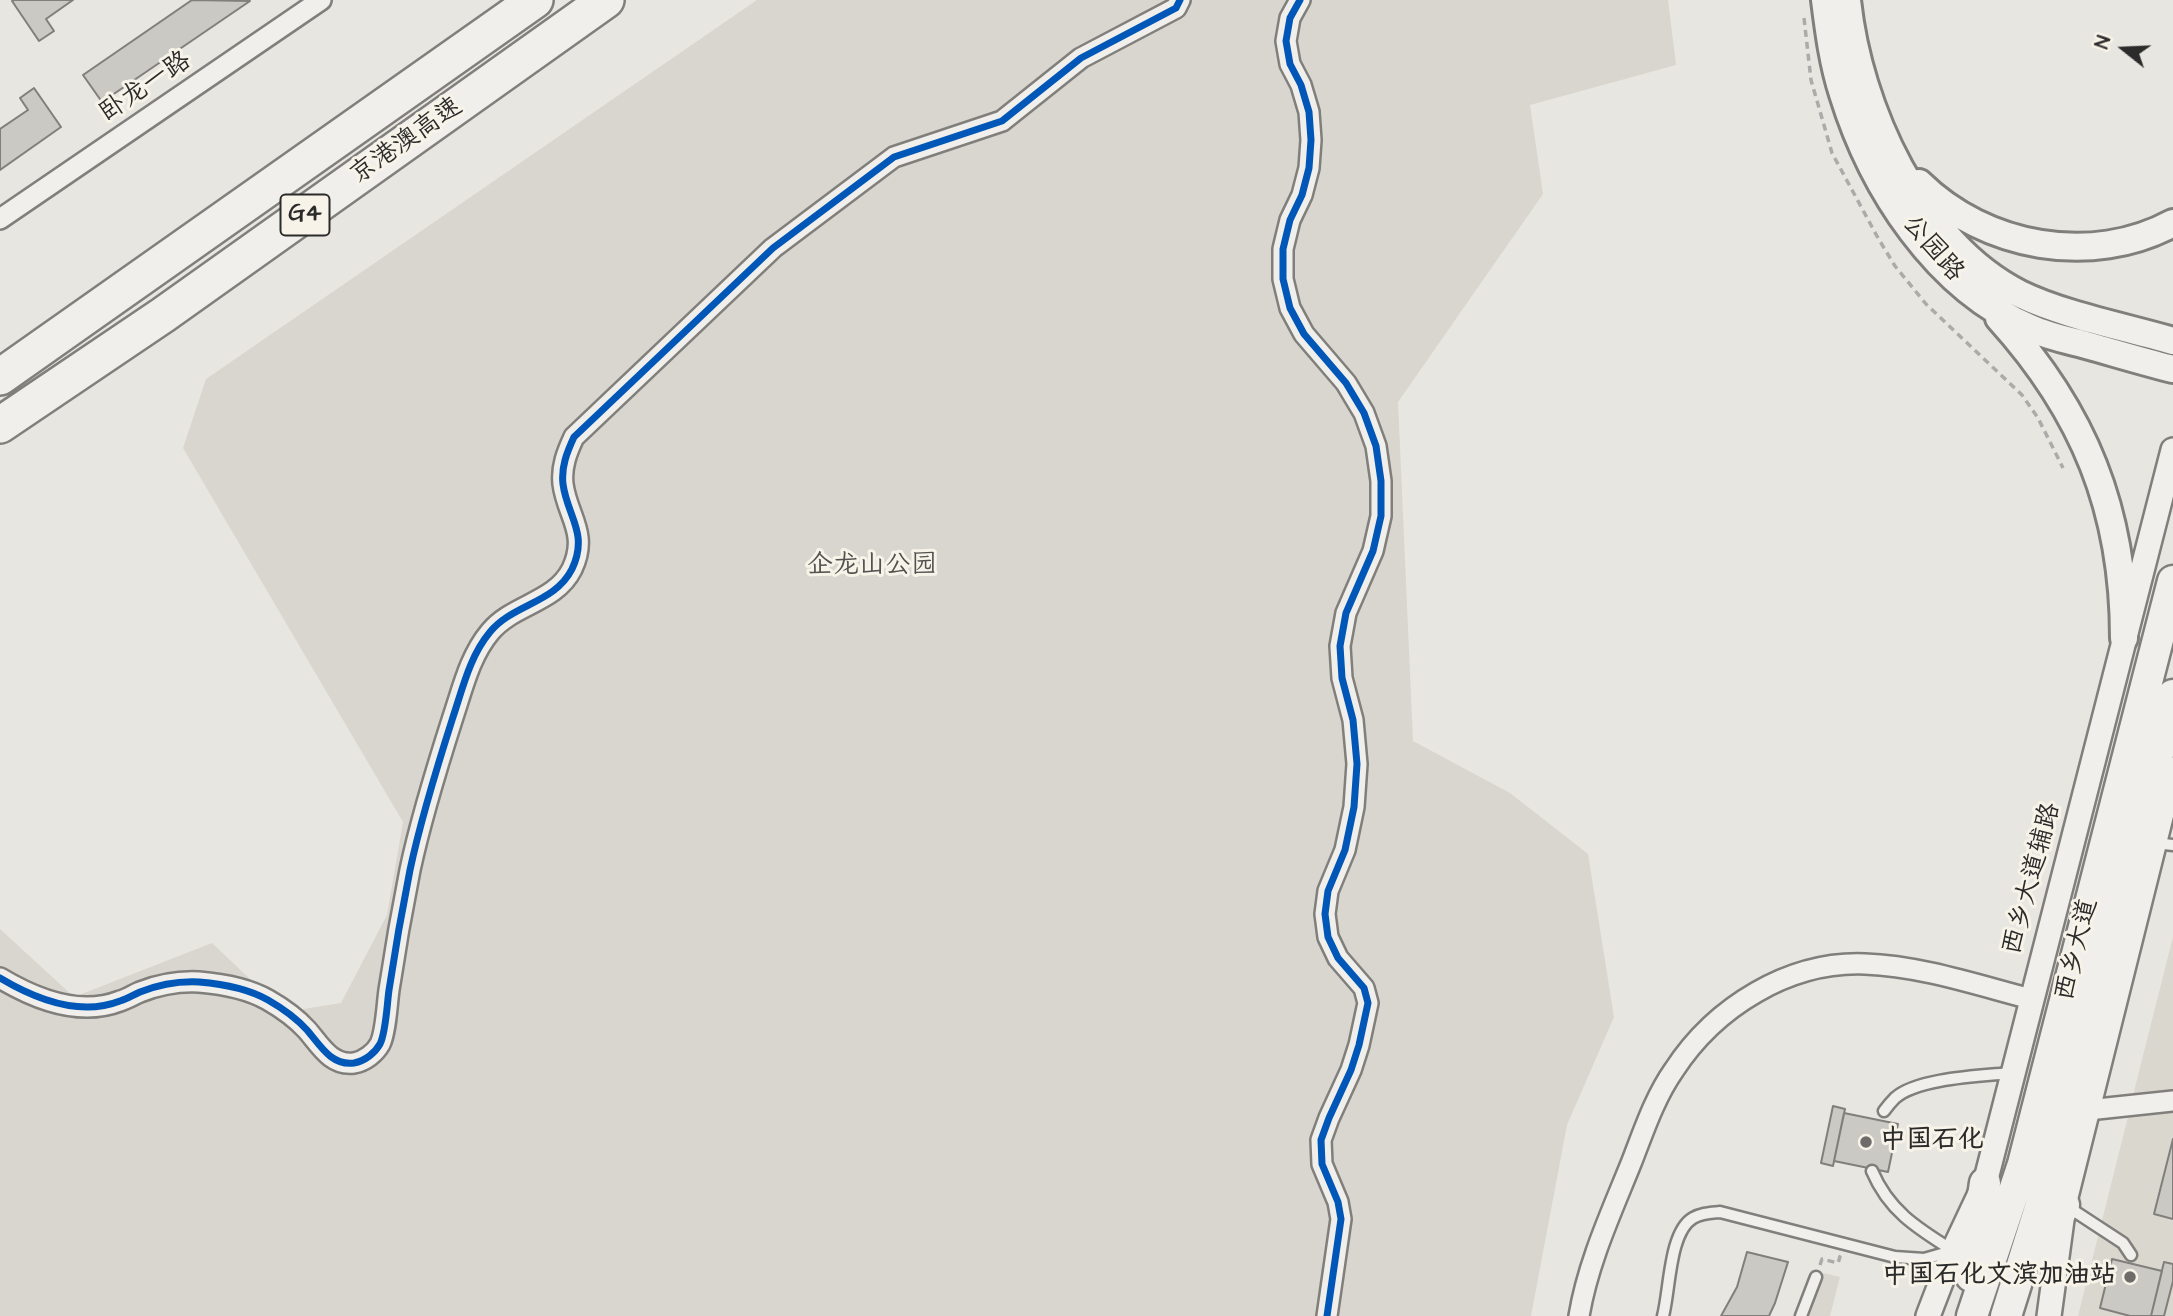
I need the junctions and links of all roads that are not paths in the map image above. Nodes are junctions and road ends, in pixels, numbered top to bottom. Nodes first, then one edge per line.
1 (321, 0) edge
2 (535, 0) edge
3 (606, 0) edge
4 (1180, 0) edge
5 (1300, 0) edge
6 (1825, 0) edge
7 (1847, 0) edge
8 (1898, 162) junction
9 (0, 219) edge
10 (2173, 223) edge
11 (1986, 304) junction
12 (2173, 341) edge
13 (2173, 369) edge
14 (0, 377) edge
15 (0, 425) edge
16 (2173, 450) edge
17 (2173, 518) edge
18 (2149, 542) junction
19 (2173, 581) edge
20 (2124, 638) junction
21 (2173, 695) edge
22 (2173, 769) edge
23 (2164, 844) edge
24 (0, 978) edge
25 (2031, 999) junction
26 (2012, 1073) junction
27 (2173, 1101) edge
28 (2088, 1110) junction
29 (1884, 1111) dead end
30 (2037, 1168) junction
31 (1872, 1171) dead end
32 (1985, 1183) junction
33 (2064, 1205) junction
34 (1953, 1251) junction
35 (2131, 1255) dead end
36 (1816, 1277) road end
37 (1327, 1316) edge
38 (1579, 1316) edge
39 (1663, 1316) edge
40 (1801, 1316) edge
41 (1928, 1316) edge
42 (1965, 1316) edge
43 (1972, 1316) edge
44 (2006, 1316) edge
45 (2013, 1316) edge
46 (2049, 1316) edge

1 - 9 street, 卧龙一路
2 - 14 highway, 京港澳高速 / G4
3 - 15 highway, 京港澳高速 / G4
4 - 24 street
5 - 37 street
6 - 11 main road, 公园路
7 - 8 main road, 公园路
8 - 10 main road
8 - 12 main road, 公园路
11 - 13 main road, 公园路
11 - 20 main road
16 - 18 street, 西乡大道辅路
17 - 18 street
18 - 20 street, 西乡大道辅路
19 - 30 main road, 西乡大道
20 - 25 street, 西乡大道辅路
21 - 30 main road, 西乡大道
22 - 23 street
23 - 28 street
25 - 26 street, 西乡大道辅路
25 - 38 street
26 - 29 lane
26 - 32 street, 西乡大道辅路
27 - 28 street
28 - 33 street
30 - 43 main road, 西乡大道
30 - 44 main road, 西乡大道
31 - 34 lane
32 - 34 street, 西乡大道辅路
32 - 42 main road
33 - 35 lane
33 - 45 main road
33 - 46 street
34 - 39 lane
34 - 41 street, 西乡大道辅路
36 - 40 lane

